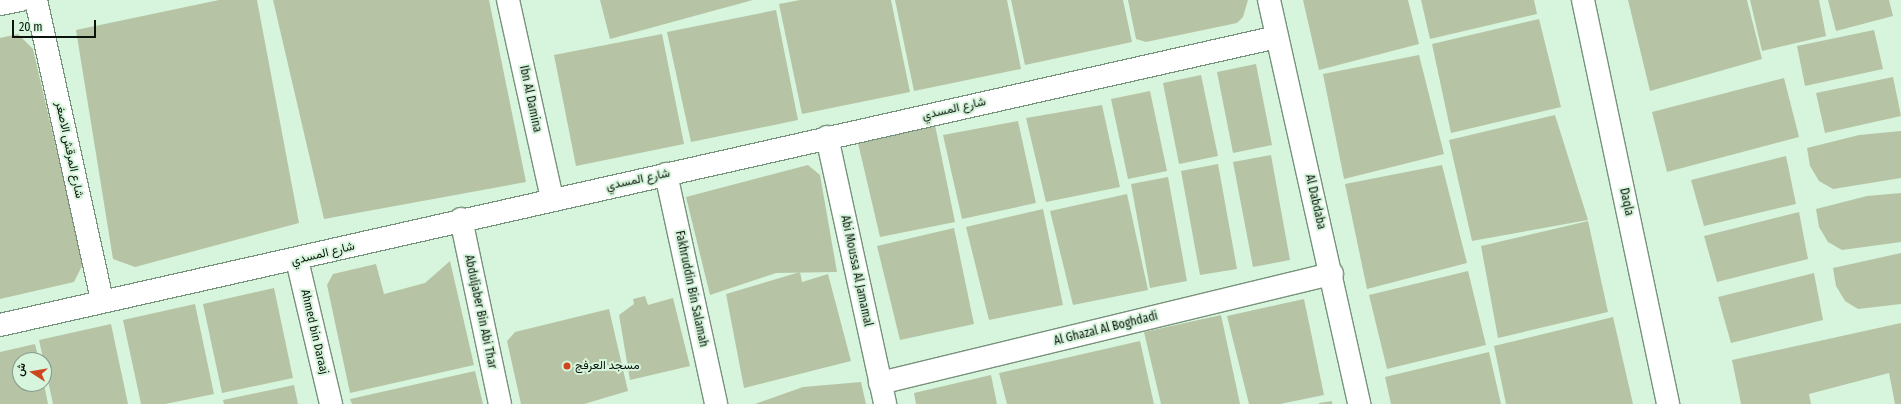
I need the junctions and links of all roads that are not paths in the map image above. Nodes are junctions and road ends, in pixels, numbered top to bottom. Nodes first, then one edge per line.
1 (21, 0) edge
2 (36, 0) edge
3 (508, 0) edge
4 (1269, 0) edge
5 (1583, 0) edge
6 (0, 4) edge
7 (1276, 37) junction
8 (827, 137) junction
9 (666, 174) junction
10 (552, 199) junction
11 (461, 219) junction
12 (297, 260) junction
13 (1332, 274) junction
14 (102, 301) junction
15 (0, 325) edge
16 (882, 394) edge
17 (331, 404) edge
18 (500, 404) edge
19 (716, 404) edge
20 (1359, 404) edge
21 (1668, 404) edge

1 - 6 street
2 - 14 street, شارع المرقش الاصغر
3 - 10 street, Ibn Al Damina
4 - 7 street, Al Dabdaba
5 - 21 street, Daqla
7 - 8 street, شارع المسدي
7 - 13 street, Al Dabdaba
8 - 9 street, شارع المسدي
8 - 16 street, Abi Moussa Al Jamamal
9 - 10 street, شارع المسدي
9 - 19 street, Fakhruddin Bin Salamah
10 - 11 street, شارع المسدي
11 - 12 street, شارع المسدي
11 - 18 street, Abduljaber Bin Abi Thar
12 - 14 street, شارع المسدي
12 - 17 street, Ahmed bin Daraaj
13 - 16 street, Al Ghazal Al Boghdadi
13 - 20 street, Al Dabdaba
14 - 15 street, شارع المسدي

